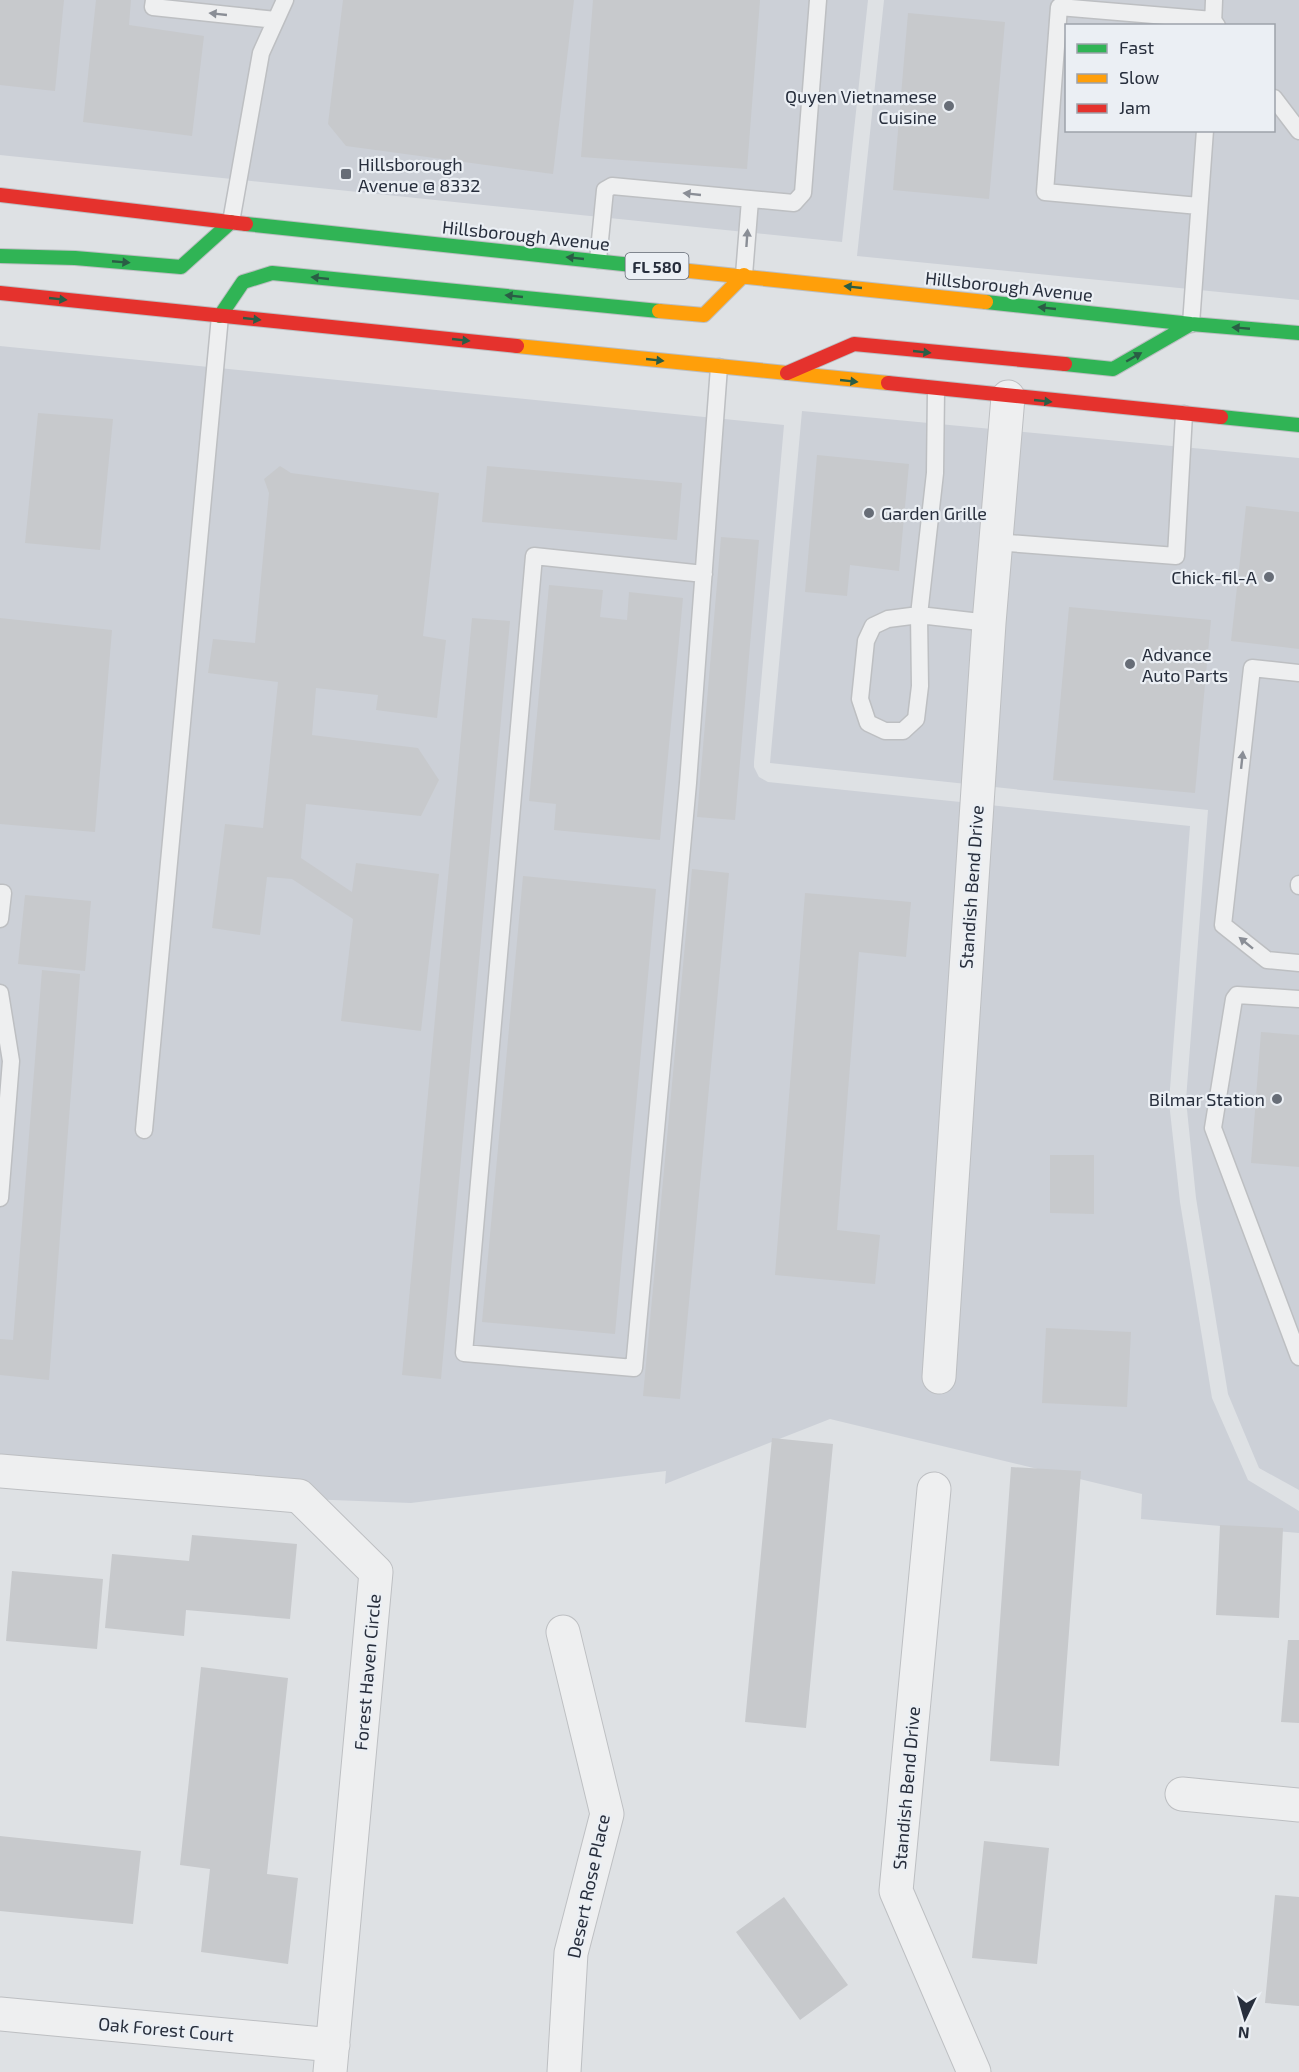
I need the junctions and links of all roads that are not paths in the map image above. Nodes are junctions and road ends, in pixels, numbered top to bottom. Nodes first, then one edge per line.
1 (154, 0) edge
2 (285, 0) edge
3 (818, 0) edge
4 (1214, 0) edge
5 (276, 20) junction
6 (1214, 24) edge
7 (1275, 99) edge
8 (1299, 131) edge
9 (1205, 132) edge
10 (0, 195) edge
11 (750, 200) junction
12 (1199, 206) junction
13 (231, 222) junction
14 (0, 256) edge
15 (598, 260) junction
16 (744, 275) junction
17 (0, 293) edge
18 (220, 316) junction
19 (1191, 324) junction
20 (1299, 333) edge
21 (719, 367) junction
22 (786, 374) junction
23 (936, 390) junction
24 (1008, 397) junction
25 (1184, 414) junction
26 (1299, 425) edge
27 (995, 542) junction
28 (704, 574) junction
29 (919, 615) junction
30 (989, 623) junction
31 (1299, 673) edge
32 (0, 893) edge
33 (0, 919) edge
34 (1299, 963) edge
35 (0, 993) edge
36 (1299, 999) edge
37 (144, 1130) dead end
38 (2, 1146) edge
39 (0, 1198) edge
40 (1299, 1357) edge
41 (939, 1377) dead end
42 (0, 1471) edge
43 (934, 1489) dead end
44 (563, 1632) dead end
45 (1182, 1794) dead end
46 (1299, 1805) edge
47 (0, 2014) edge
48 (332, 2058) edge
49 (564, 2072) edge
50 (974, 2072) edge

5 -> 1 lane
2 - 5 lane
3 - 11 lane
4 - 6 lane
5 - 13 lane
6 - 12 lane
7 - 8 lane
9 - 12 lane
10 - 13 main road, Hillsborough Avenue / FL 580
11 -> 15 lane
16 -> 11 lane
12 - 19 lane
14 -> 13 main road
15 -> 13 main road, Hillsborough Avenue / FL 580
15 - 16 main road, Hillsborough Avenue / FL 580
16 -> 18 main road
19 -> 16 main road, Hillsborough Avenue / FL 580
17 -> 18 main road
18 -> 21 main road
18 - 37 lane
20 -> 19 main road, Hillsborough Avenue / FL 580
22 -> 19 main road
21 - 22 main road
21 - 28 lane
22 -> 23 main road
23 - 24 main road
23 - 29 lane
24 -> 25 main road
24 - 27 street, Standish Bend Drive
25 - 26 main road
25 - 27 lane
27 - 30 street, Standish Bend Drive
28 - 28 lane
29 - 29 lane
29 - 30 lane
30 - 41 street, Standish Bend Drive
34 -> 31 lane
32 - 33 lane
35 - 38 lane
36 - 40 lane
38 - 39 lane
42 - 48 street, Forest Haven Circle
43 - 50 street, Standish Bend Drive
44 - 49 street, Desert Rose Place
45 - 46 street
47 - 48 street, Oak Forest Court

